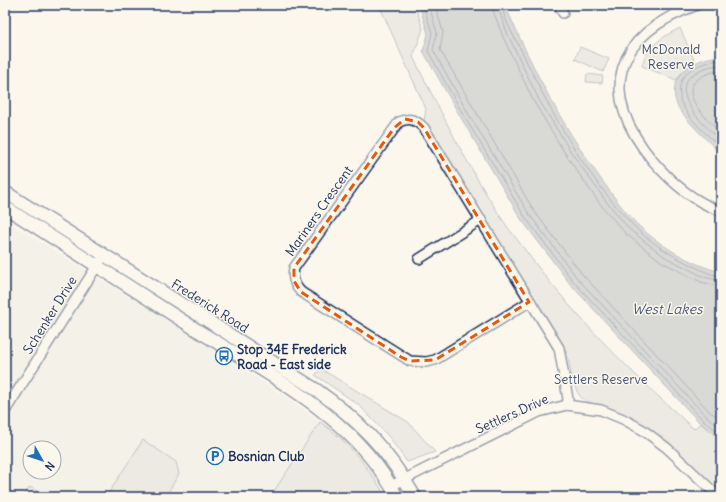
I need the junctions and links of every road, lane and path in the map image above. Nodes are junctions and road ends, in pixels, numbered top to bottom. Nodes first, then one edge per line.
1 (697, 5) edge
2 (5, 192) edge
3 (5, 208) edge
4 (721, 211) edge
5 (481, 220) junction
6 (104, 255) junction
7 (419, 258) dead end
8 (97, 265) junction
9 (530, 302) junction
10 (567, 405) junction
11 (5, 410) edge
12 (405, 479) junction
13 (391, 486) junction
14 (708, 494) edge
15 (397, 497) edge
16 (415, 497) edge
17 (719, 497) edge

1 - 4 street
2 - 6 main road, Frederick Road
3 - 8 main road, Frederick Road
5 - 7 street
5 - 9 street, Mariners Crescent
5 - 9 street, Mariners Crescent
6 - 8 street, Schenker Drive
6 - 12 main road, Frederick Road
8 - 11 street, Schenker Drive
8 - 13 main road, Frederick Road
9 - 10 street, Mariners Crescent
10 - 12 street, Settlers Drive
10 - 14 street, Settlers Drive
12 - 13 street, Settlers Drive
12 - 16 main road, Frederick Road
13 - 15 main road, Frederick Road
14 - 17 street, Settlers Drive

